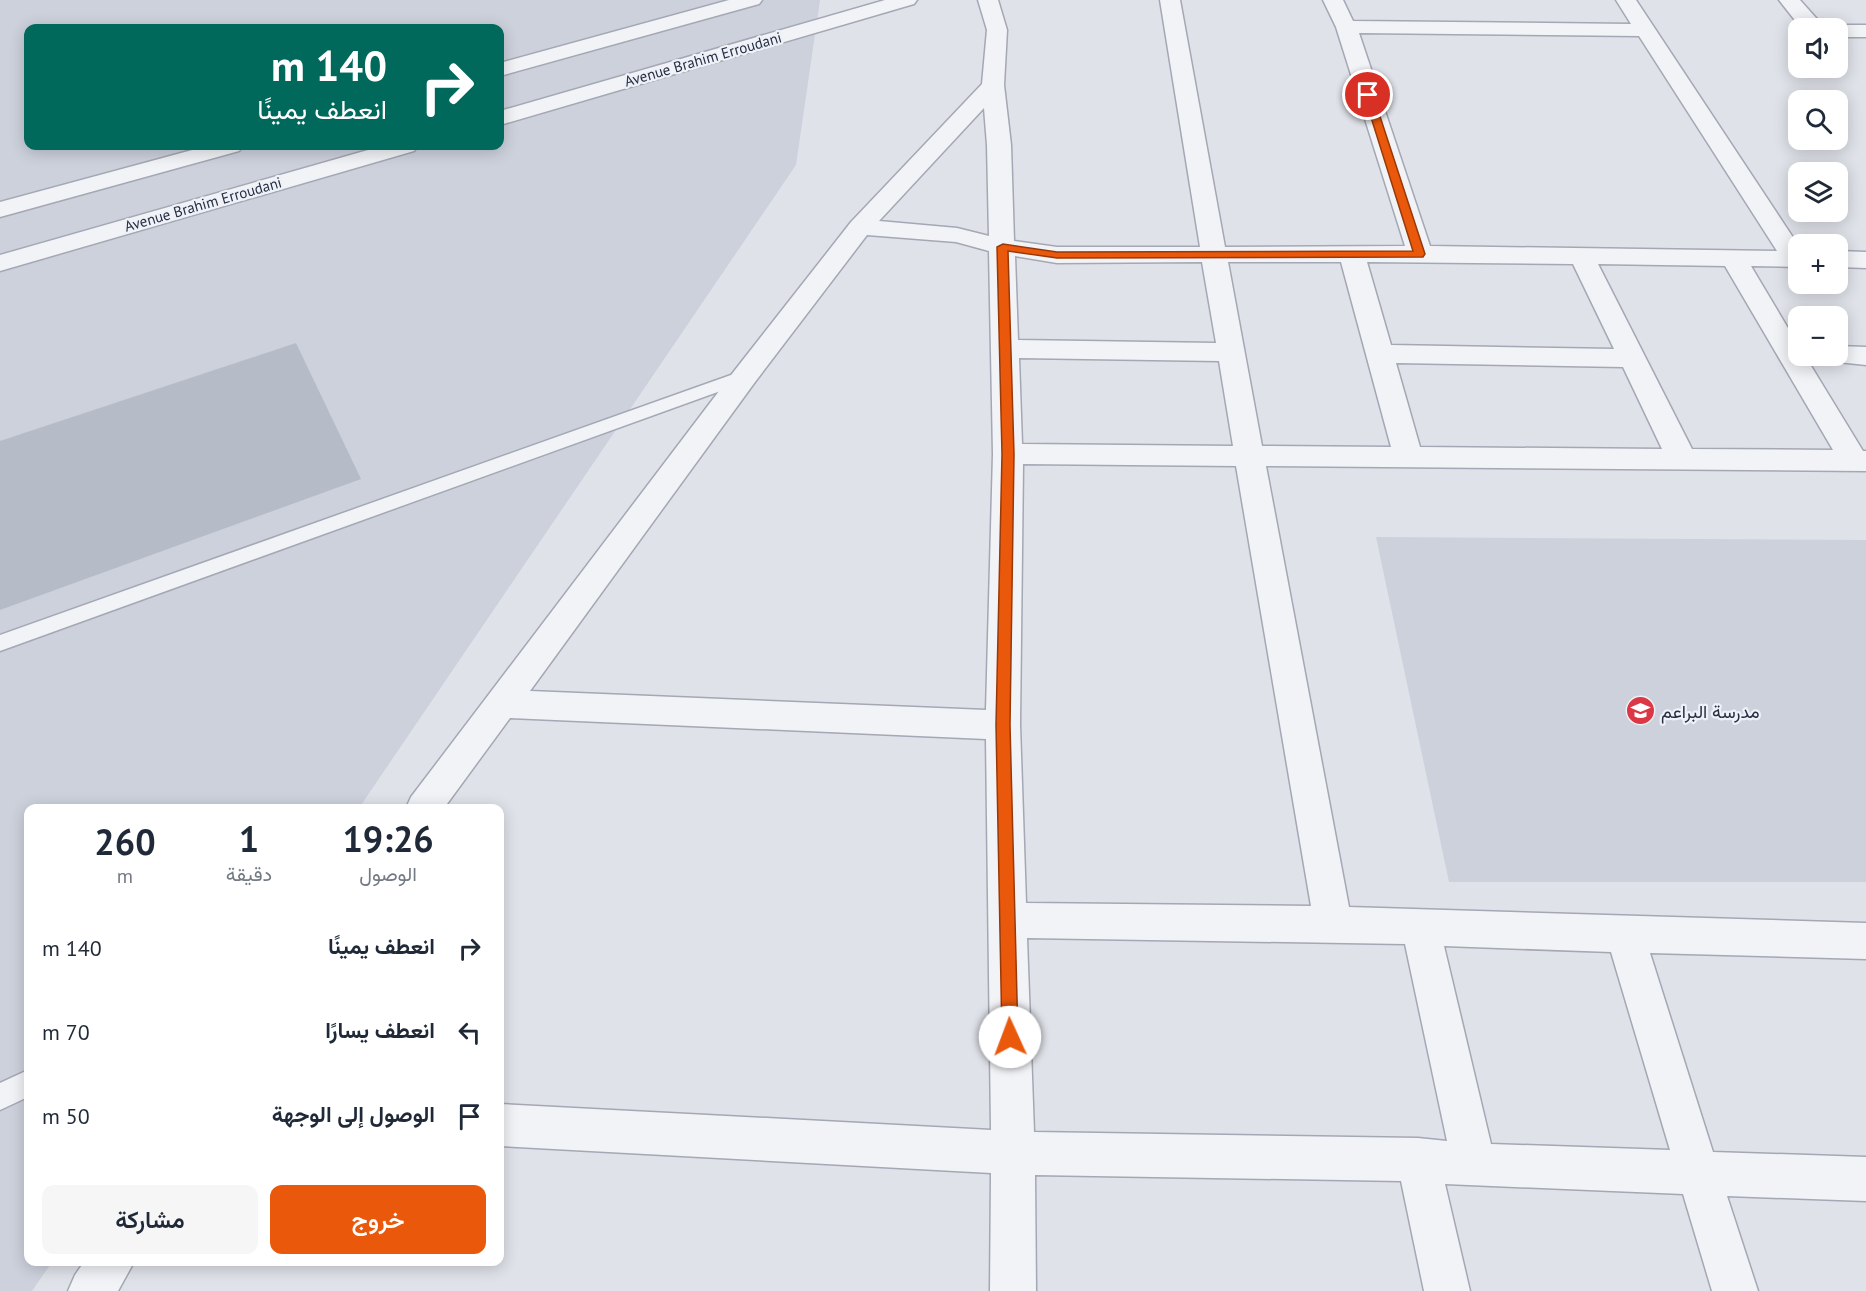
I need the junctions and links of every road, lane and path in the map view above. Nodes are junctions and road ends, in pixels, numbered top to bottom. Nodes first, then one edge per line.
1 (752, 0) edge
2 (907, 0) edge
3 (988, 0) edge
4 (1170, 0) edge
5 (1333, 0) edge
6 (1626, 0) edge
7 (1789, 0) edge
8 (1803, 18) edge
9 (1346, 27) junction
10 (1647, 30) junction
11 (1848, 31) edge
12 (1866, 31) edge
13 (504, 69) edge
14 (993, 85) junction
15 (504, 117) edge
16 (217, 150) edge
17 (392, 150) edge
18 (0, 210) edge
19 (860, 227) junction
20 (1788, 245) edge
21 (1003, 247) junction
22 (1212, 254) junction
23 (1352, 254) junction
24 (1420, 254) junction
25 (1582, 257) junction
26 (1733, 258) junction
27 (1788, 259) edge
28 (1848, 260) edge
29 (1866, 260) edge
30 (0, 263) edge
31 (1788, 343) edge
32 (1004, 349) junction
33 (1232, 352) junction
34 (1379, 354) junction
35 (1848, 355) edge
36 (1866, 356) edge
37 (1634, 358) junction
38 (1802, 366) edge
39 (745, 376) junction
40 (1008, 454) junction
41 (1251, 457) junction
42 (1408, 458) junction
43 (1682, 459) junction
44 (1860, 461) edge
45 (0, 643) edge
46 (499, 704) junction
47 (1003, 725) junction
48 (427, 804) edge
49 (1006, 920) junction
50 (1333, 924) junction
51 (1420, 927) junction
52 (1625, 935) junction
53 (1866, 941) edge
54 (24, 1085) edge
55 (0, 1097) edge
56 (504, 1125) edge
57 (1013, 1153) junction
58 (1418, 1160) junction
59 (1474, 1165) junction
60 (1697, 1173) junction
61 (1866, 1179) edge
62 (108, 1266) edge
63 (91, 1291) edge
64 (1013, 1291) edge
65 (1447, 1291) edge
66 (1735, 1291) edge

1 - 13 street
2 - 15 street, Avenue Brahim Erroudani
3 - 14 street
4 - 22 street
5 - 9 street
6 - 10 street
7 - 8 street
9 - 10 street
9 - 24 street
10 - 20 street
11 - 12 street
14 - 19 street
14 - 21 street
16 - 18 street
17 - 30 street, Avenue Brahim Erroudani
19 - 21 street
19 - 39 street
21 - 22 street
21 - 32 street
22 - 23 street
22 - 33 street
23 - 24 street
23 - 34 street
24 - 25 street
25 - 26 street
25 - 37 street
26 - 27 street
26 - 31 street
28 - 29 street
32 - 33 street
32 - 40 street
33 - 41 street
34 - 37 street
34 - 42 street
35 - 36 street
37 - 43 street
38 - 44 street
39 - 45 lane
39 - 46 street
40 - 41 street
40 - 47 street
41 - 42 street
41 - 50 street
42 - 43 street
43 - 44 street
46 - 47 street
46 - 48 street
47 - 49 street
49 - 50 street
49 - 57 street
50 - 51 street
51 - 52 street
51 - 59 street
52 - 53 street
52 - 60 street
54 - 55 lane
56 - 57 street
57 - 58 street
57 - 64 street
58 - 59 street
58 - 65 street
59 - 60 street
60 - 61 street
60 - 66 street
62 - 63 street

